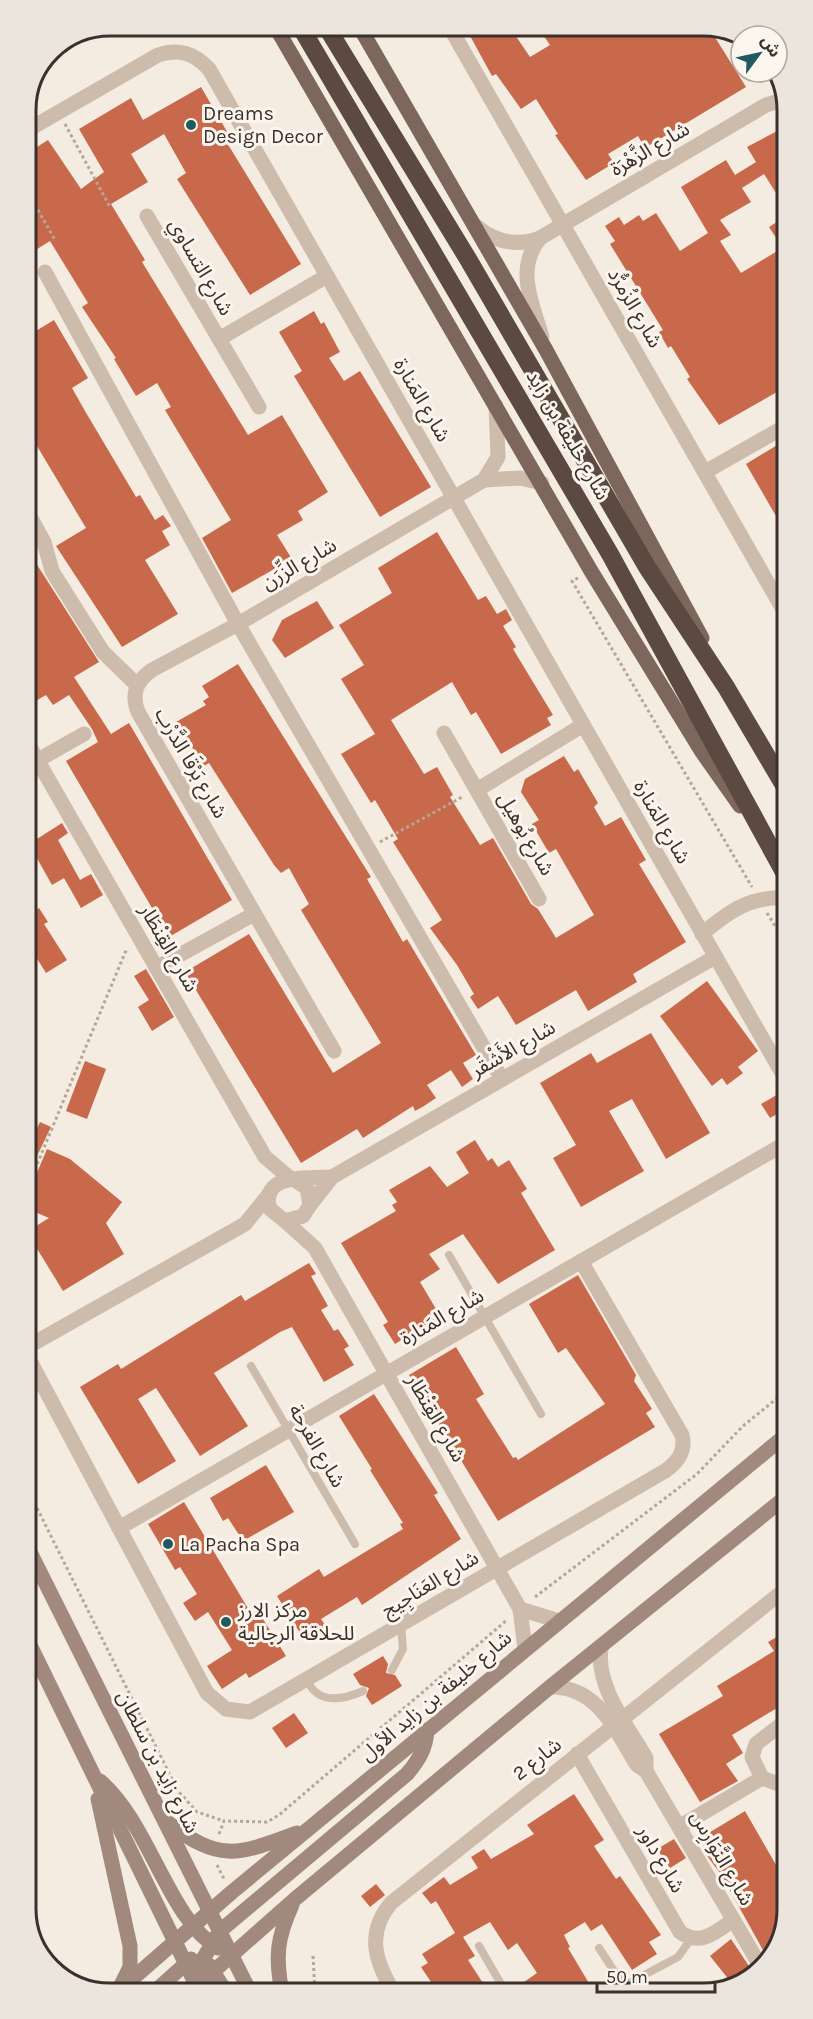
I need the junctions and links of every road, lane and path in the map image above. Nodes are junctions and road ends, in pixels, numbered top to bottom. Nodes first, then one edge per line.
1 (281, 36) edge
2 (306, 36) edge
3 (332, 36) edge
4 (364, 36) edge
5 (367, 36) edge
6 (455, 36) edge
7 (370, 46) junction
8 (776, 102) edge
9 (58, 112) junction
10 (36, 125) edge
11 (36, 207) edge
12 (110, 207) dead end
13 (147, 216) dead end
14 (563, 224) junction
15 (476, 226) junction
16 (540, 238) junction
17 (55, 240) dead end
18 (45, 272) dead end
19 (327, 276) junction
20 (219, 339) junction
21 (546, 350) junction
22 (496, 406) junction
23 (259, 407) dead end
24 (777, 431) edge
25 (705, 472) junction
26 (484, 480) junction
27 (542, 483) junction
28 (454, 499) junction
29 (36, 527) edge
30 (591, 571) junction
31 (777, 599) edge
32 (238, 624) junction
33 (137, 685) junction
34 (726, 687) junction
35 (583, 725) junction
36 (444, 733) dead end
37 (84, 734) dead end
38 (36, 757) edge
39 (38, 760) junction
40 (777, 773) edge
41 (477, 790) junction
42 (368, 849) junction
43 (777, 861) edge
44 (777, 863) edge
45 (777, 898) edge
46 (539, 899) dead end
47 (758, 899) junction
48 (254, 914) junction
49 (777, 929) edge
50 (134, 930) junction
51 (702, 934) junction
52 (715, 957) junction
53 (156, 968) junction
54 (334, 1051) dead end
55 (777, 1064) edge
56 (502, 1079) junction
57 (777, 1148) edge
58 (264, 1157) junction
59 (36, 1167) edge
60 (332, 1177) junction
61 (292, 1179) junction
62 (270, 1192) junction
63 (309, 1207) junction
64 (284, 1221) junction
65 (245, 1224) junction
66 (315, 1248) junction
67 (449, 1255) dead end
68 (581, 1261) junction
69 (484, 1317) junction
70 (36, 1342) edge
71 (251, 1366) dead end
72 (36, 1374) edge
73 (387, 1374) junction
74 (777, 1398) edge
75 (541, 1414) dead end
76 (289, 1430) junction
77 (777, 1442) edge
78 (777, 1503) edge
79 (36, 1506) edge
80 (119, 1528) junction
81 (355, 1544) dead end
82 (36, 1564) edge
83 (497, 1569) junction
84 (777, 1596) edge
85 (520, 1609) junction
86 (559, 1621) junction
87 (401, 1625) junction
88 (601, 1647) junction
89 (525, 1649) junction
90 (36, 1658) edge
91 (392, 1670) dead end
92 (307, 1680) junction
93 (550, 1687) junction
94 (363, 1691) dead end
95 (618, 1722) junction
96 (777, 1728) edge
97 (428, 1730) junction
98 (577, 1754) junction
99 (93, 1776) junction
100 (762, 1778) junction
101 (777, 1783) edge
102 (163, 1818) junction
103 (224, 1821) junction
104 (679, 1827) junction
105 (310, 1828) junction
106 (217, 1851) junction
107 (196, 1881) junction
108 (295, 1899) junction
109 (210, 1911) junction
110 (734, 1920) junction
111 (220, 1931) junction
112 (202, 1936) junction
113 (691, 1939) junction
114 (176, 1942) junction
115 (479, 1946) dead end
116 (599, 1948) dead end
117 (232, 1955) junction
118 (313, 1956) dead end
119 (195, 1959) junction
120 (757, 1960) edge
121 (213, 1971) junction
122 (121, 1983) edge
123 (128, 1983) edge
124 (165, 1983) edge
125 (195, 1983) edge
126 (202, 1983) edge
127 (220, 1983) edge
128 (246, 1983) edge
129 (280, 1983) edge
130 (314, 1983) edge
131 (389, 1983) edge
132 (500, 1983) edge

1 - 22 main road
2 - 43 highway, شارع خليفة بن زايد
3 - 34 highway, شارع خليفة بن زايد
4 - 7 main road
5 - 7 main road
6 - 14 street, شارع الزُمرُّد
7 - 15 main road
8 - 14 street, شارع الزَّهْرَة
9 - 10 street, شارع المَنارة
9 - 12 path
9 - 19 street, شارع المَنارة
11 - 17 path
13 - 20 street, شارع التساوي
14 - 16 street, شارع الزَّهْرَة
14 - 25 street, شارع الزُمرُّد
15 - 16 street, شارع الزَّهْرَة
15 - 21 main road
16 - 21 street
18 - 32 street
19 - 20 street, شارع التساوي
19 - 28 street, شارع المَنارة
20 - 23 street, شارع التساوي
21 - 34 main road
22 - 26 street, شارع الزِّرَن
22 - 27 main road
24 - 25 street
25 - 31 street, شارع الزُمرُّد
26 - 27 street, شارع الزِّرَن
26 - 28 street, شارع الزِّرَن
27 - 30 main road
28 - 32 street, شارع الزِّرَن
28 - 35 street, شارع المَنارة
29 - 33 street
30 - 44 main road
30 - 47 path
32 - 33 street, شارع الزِّرَن
32 - 42 street
33 - 48 street, شارع بَرْقَا الدَّرْب
34 - 40 highway, شارع خليفة بن زايد
35 - 41 street, شارع بُوهيل
35 - 51 street, شارع المَنارة
36 - 41 street, شارع بُوهيل
37 - 39 street
38 - 39 street, شارع القِنْطَار
39 - 50 street, شارع القِنْطَار
41 - 42 path
41 - 46 street, شارع بُوهيل
42 - 56 street
45 - 47 street
47 - 49 path
47 - 51 street
48 - 53 street
48 - 54 street, شارع بَرْقَا الدَّرْب
50 - 53 street, شارع القِنْطَار
50 - 59 path
51 - 52 street, شارع المَنارة
52 - 55 street, شارع المَنارة
52 - 56 street, شارع الأَشْقَر
53 - 58 street, شارع القِنْطَار
56 - 60 street, شارع الأَشْقَر
57 - 68 street, شارع المَنارة
58 - 61 street, شارع القِنْطَار
58 - 62 street, شارع القِنْطَار
60 - 61 street, شارع الأَشْقَر
60 - 63 street, شارع الأَشْقَر
61 - 62 street
61 - 63 street
62 - 64 street
62 - 65 street
63 - 64 street
63 - 66 street, شارع القِنْطَار
64 - 65 street
64 - 66 street, شارع القِنْطَار
65 - 70 street
66 - 73 street, شارع القِنْطَار
67 - 69 lane
68 - 69 street, شارع المَنارة
68 - 83 street, شارع العَنَاجِيج
69 - 73 street, شارع المَنارة
69 - 75 lane
71 - 76 lane, شارع الفرحة
72 - 80 street, شارع العَنَاجِيج
73 - 76 street, شارع المَنارة
73 - 83 street, شارع القِنْطَار
74 - 85 path
76 - 80 street, شارع المَنارة
76 - 81 lane, شارع الفرحة
77 - 86 main road, شارع خليفة بن زايد الأول
78 - 88 main road
79 - 103 path
80 - 92 street, شارع العَنَاجِيج
82 - 102 main road, شارع زايد بن سلطان
83 - 85 street, شارع القِنْطَار
83 - 87 street, شارع العَنَاجِيج
84 - 95 street, شارع 2
85 - 86 street
85 - 89 street, شارع القِنْطَار
85 - 103 path
86 - 89 main road, شارع خليفة بن زايد الأول
87 - 91 lane
87 - 92 street, شارع العَنَاجِيج
88 - 93 main road
88 - 95 street, شارع النَّوَارِس
89 - 97 main road, شارع خليفة بن زايد الأول
90 - 99 main road
92 - 94 lane
93 - 95 street, شارع النَّوَارِس
93 - 108 main road
95 - 98 street, شارع 2
95 - 104 street, شارع النَّوَارِس
96 - 100 street
97 - 105 main road, شارع خليفة بن زايد الأول
97 - 111 main road
98 - 113 street, شارع داور
98 - 131 street, شارع 2
99 - 112 main road
99 - 114 main road
99 - 122 main road
100 - 101 street
100 - 104 street
102 - 106 main road
102 - 107 main road, شارع زايد بن سلطان
103 - 106 path
104 - 110 street, شارع النَّوَارِس
105 - 106 main road
105 - 109 main road, شارع خليفة بن زايد الأول
106 - 107 path
107 - 109 main road, شارع زايد بن سلطان
108 - 117 main road
108 - 129 main road
109 - 111 main road, شارع زايد بن سلطان
109 - 112 main road, شارع خليفة بن زايد الأول
110 - 113 street
110 - 120 street, شارع النَّوَارِس
111 - 112 main road
111 - 117 main road, شارع زايد بن سلطان
112 - 114 main road, شارع خليفة بن زايد الأول
112 - 117 main road
112 - 119 main road
113 - 116 lane
114 - 119 main road
114 - 123 main road, شارع خليفة بن زايد الأول
115 - 132 lane
117 - 121 main road
117 - 128 main road, شارع زايد بن سلطان
118 - 130 path
119 - 121 main road
119 - 124 main road
119 - 125 main road
121 - 126 main road
121 - 127 main road

